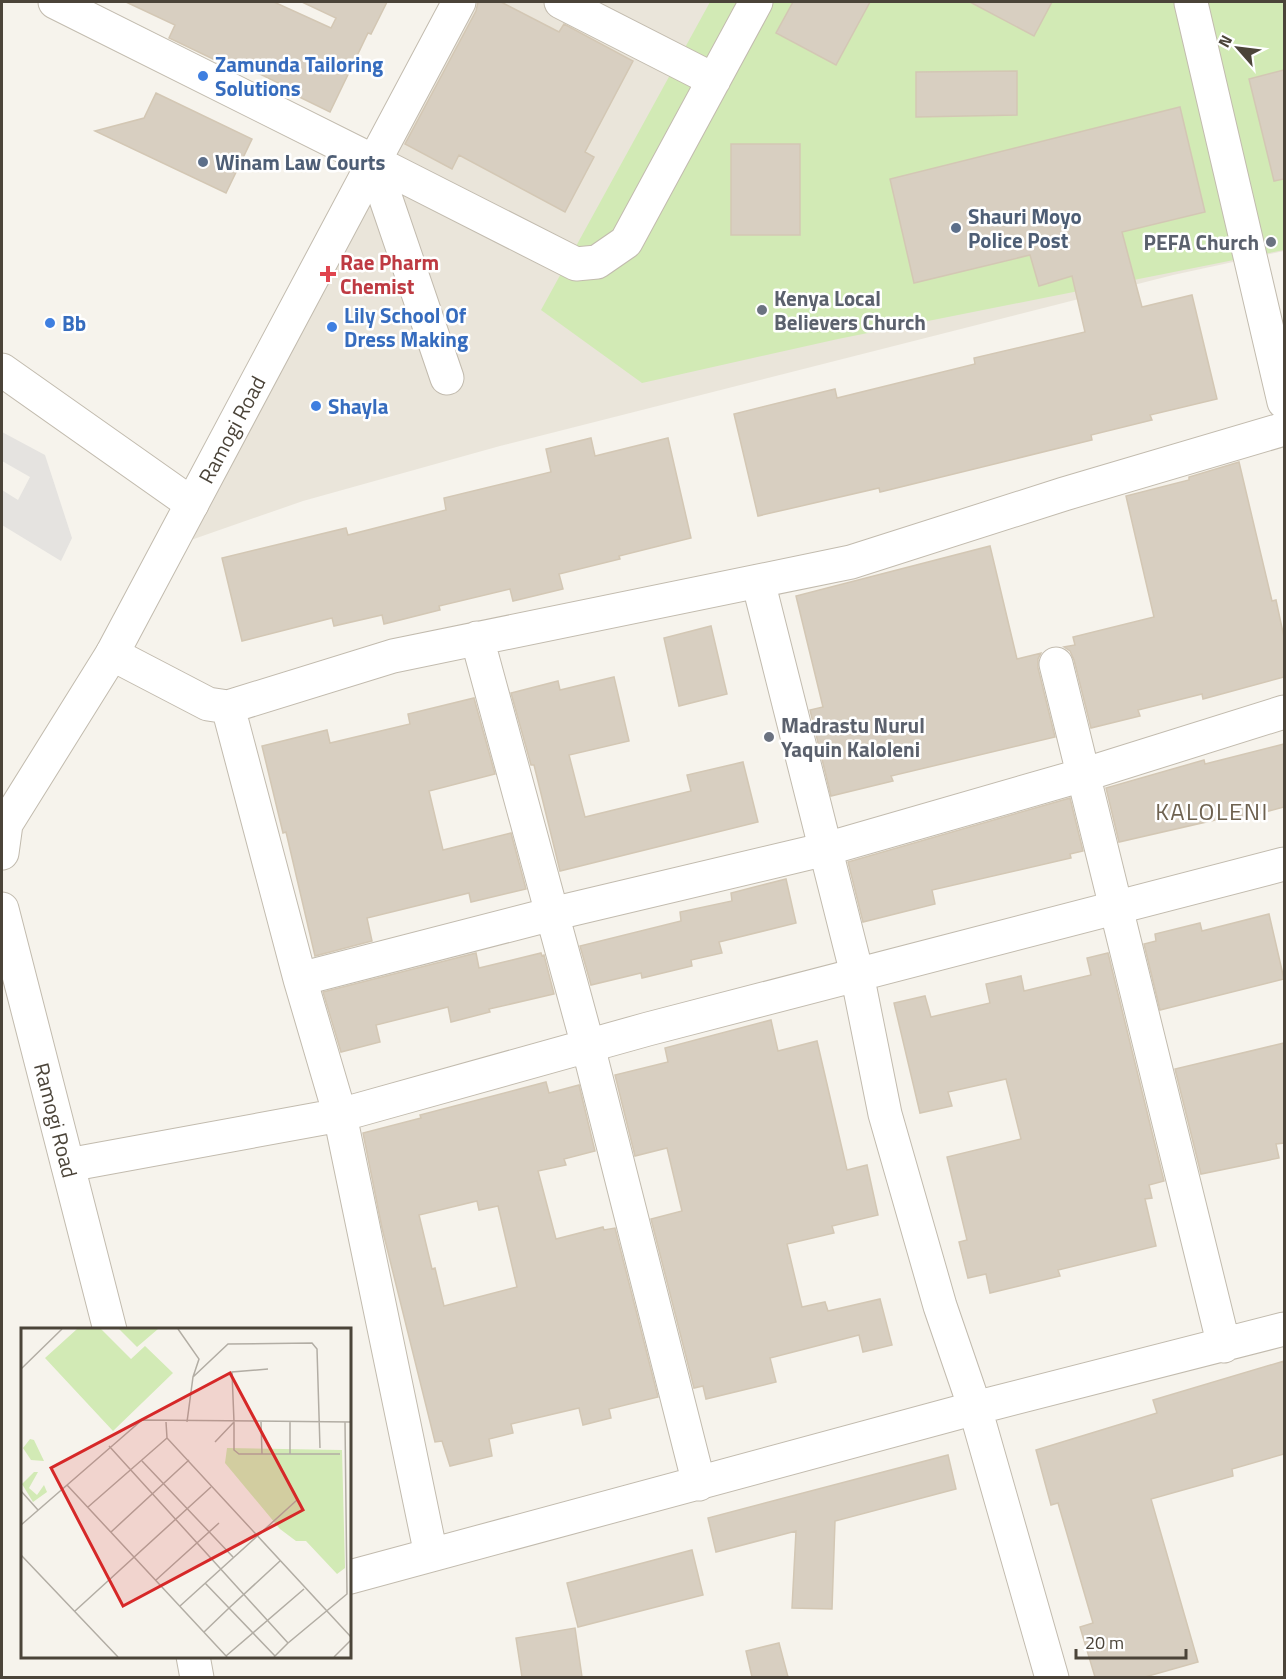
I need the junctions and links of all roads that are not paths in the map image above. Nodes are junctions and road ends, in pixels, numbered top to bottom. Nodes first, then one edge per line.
1 (55, 2) edge
2 (459, 2) edge
3 (561, 2) edge
4 (756, 2) edge
5 (1191, 3) dead end
6 (714, 80) junction
7 (373, 160) junction
8 (2, 370) edge
9 (447, 378) dead end
10 (1284, 402) edge
11 (1284, 429) edge
12 (192, 504) junction
13 (758, 581) junction
14 (477, 638) junction
15 (112, 654) junction
16 (1056, 664) dead end
17 (228, 707) junction
18 (1284, 712) edge
19 (1083, 775) junction
20 (826, 849) junction
21 (2, 853) edge
22 (1284, 864) edge
23 (1116, 908) junction
24 (2, 909) edge
25 (552, 914) junction
26 (857, 974) junction
27 (300, 979) junction
28 (588, 1046) junction
29 (340, 1115) junction
30 (68, 1165) junction
31 (110, 1328) edge
32 (1284, 1329) edge
33 (1224, 1346) junction
34 (975, 1408) junction
35 (699, 1484) junction
36 (431, 1555) junction
37 (351, 1577) edge
38 (193, 1658) edge
39 (197, 1677) edge
40 (1052, 1677) edge

1 - 7 street
2 - 7 street, Ramogi Road
3 - 6 street
4 - 6 street
5 - 10 street
6 - 7 street
7 - 9 street
7 - 12 street, Ramogi Road
8 - 12 street
11 - 13 street
12 - 15 street, Ramogi Road
13 - 14 street
13 - 20 street
14 - 17 street
14 - 25 street
15 - 17 street
15 - 21 street, Ramogi Road
16 - 19 street
17 - 27 street
18 - 19 street
19 - 20 street
19 - 23 street
20 - 25 street
20 - 26 street
22 - 23 street
23 - 26 street
23 - 33 street
24 - 30 street, Ramogi Road
25 - 27 street
25 - 28 street
26 - 28 street
26 - 34 street
27 - 29 street
28 - 29 street
28 - 35 street
29 - 30 street
29 - 36 street
30 - 31 street, Ramogi Road
32 - 33 street
33 - 34 street
34 - 35 street
34 - 40 street
35 - 36 street
36 - 37 street
38 - 39 street

